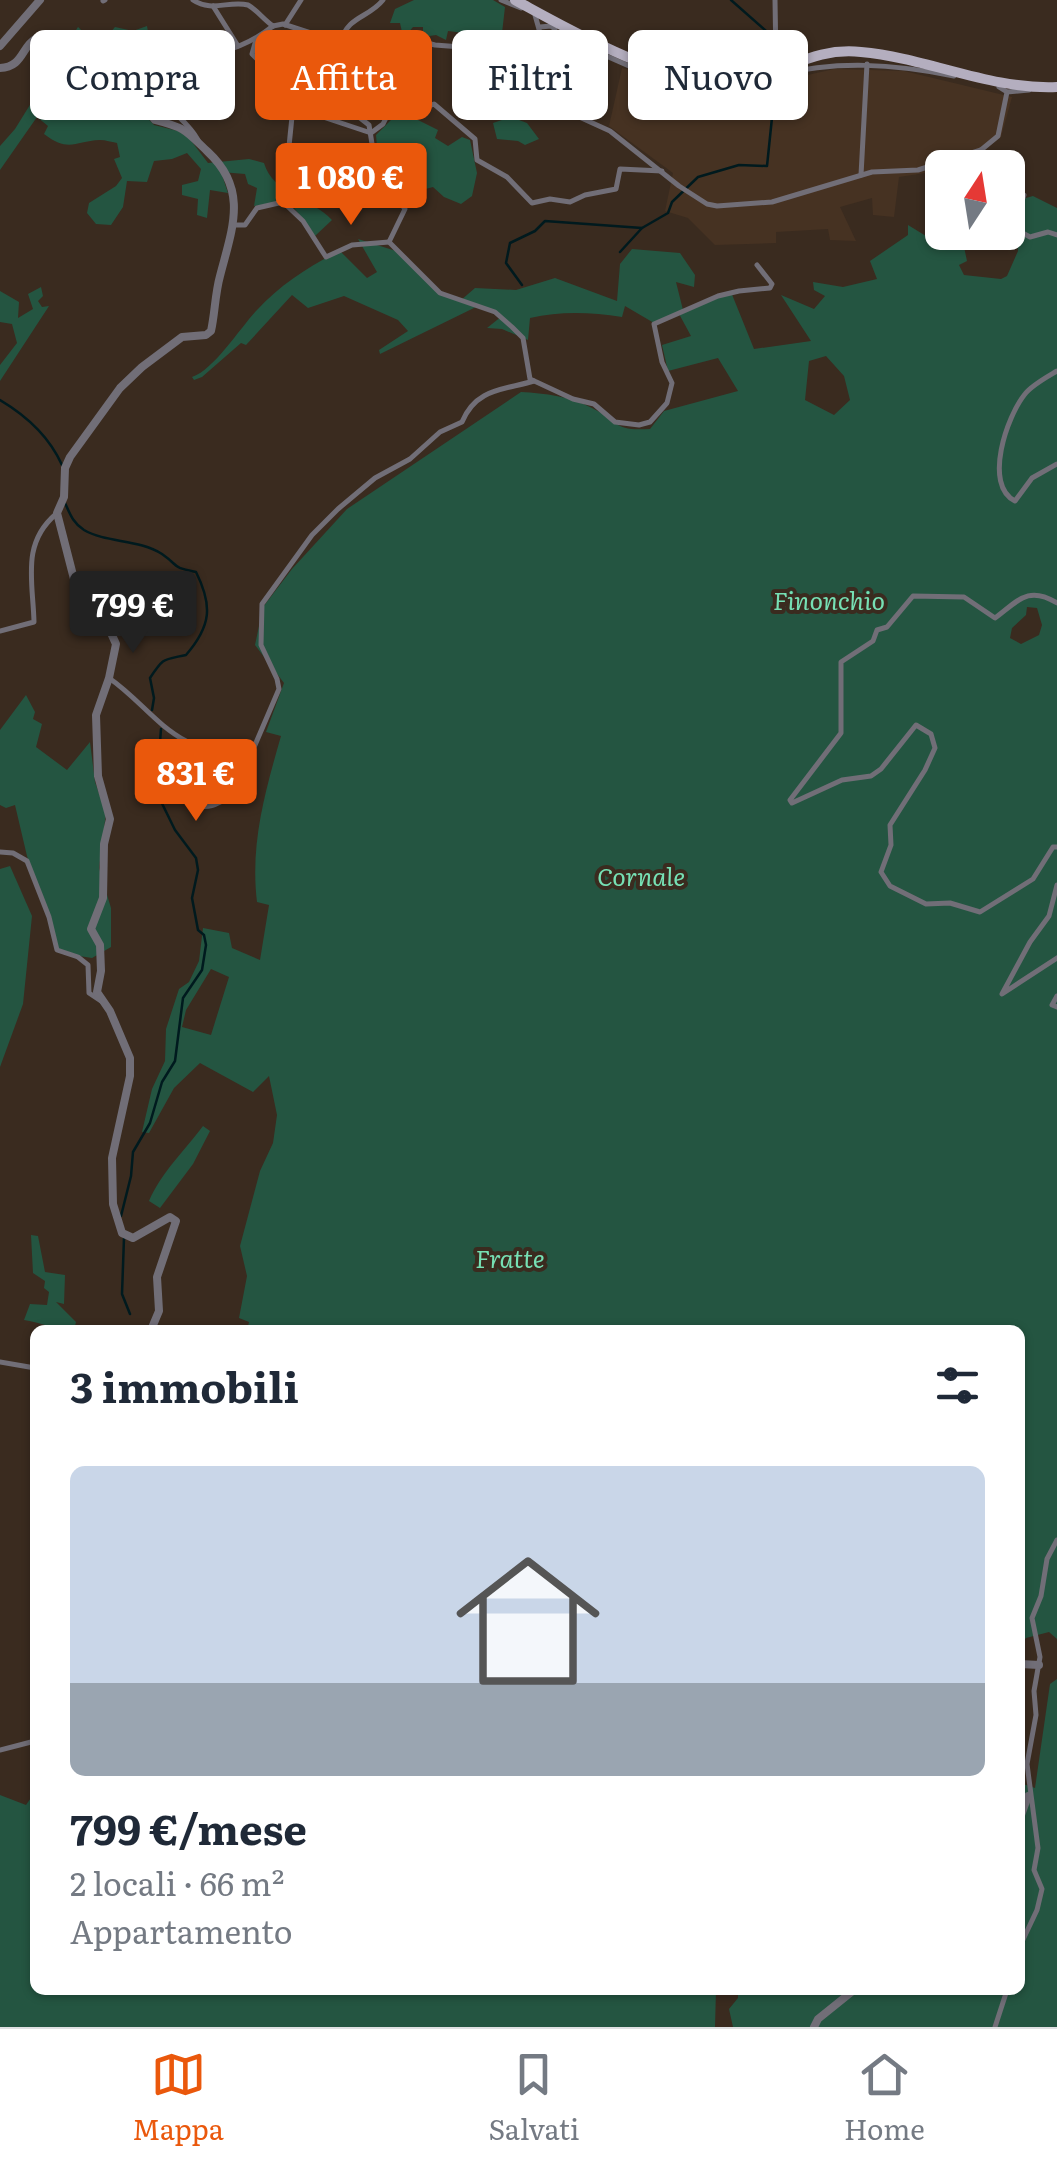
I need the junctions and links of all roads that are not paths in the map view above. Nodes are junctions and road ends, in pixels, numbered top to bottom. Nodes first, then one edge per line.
1 (40, 0) edge
2 (193, 0) edge
3 (301, 0) edge
4 (383, 0) edge
5 (504, 0) edge
6 (775, 0) edge
7 (235, 1) edge
8 (518, 4) edge
9 (213, 6) junction
10 (286, 25) junction
11 (273, 26) junction
12 (540, 27) joint
13 (268, 30) edge
14 (302, 30) edge
15 (345, 30) edge
16 (557, 30) edge
17 (557, 30) edge
18 (775, 30) edge
19 (255, 40) edge
20 (1, 42) edge
21 (30, 45) edge
22 (238, 47) junction
23 (235, 49) edge
24 (608, 50) edge
25 (608, 56) edge
26 (867, 64) junction
27 (0, 68) edge
28 (1057, 87) edge
29 (1038, 88) junction
30 (1007, 92) junction
31 (432, 105) edge
32 (155, 120) edge
33 (184, 120) edge
34 (291, 120) edge
35 (333, 120) edge
36 (364, 120) edge
37 (385, 120) edge
38 (586, 120) edge
39 (371, 132) junction
40 (199, 143) junction
41 (980, 150) edge
42 (288, 156) dead end
43 (925, 168) edge
44 (663, 172) junction
45 (861, 175) junction
46 (235, 225) junction
47 (1025, 234) edge
48 (1057, 235) edge
49 (389, 242) junction
50 (757, 265) dead end
51 (1057, 371) edge
52 (534, 381) junction
53 (1057, 464) edge
54 (57, 513) junction
55 (1057, 603) edge
56 (0, 631) edge
57 (109, 678) junction
58 (1057, 847) edge
59 (0, 852) edge
60 (1057, 886) edge
61 (1057, 958) edge
62 (1057, 996) edge
63 (104, 1001) junction
64 (1057, 1008) edge
65 (153, 1325) edge
66 (0, 1362) edge
67 (30, 1367) edge
68 (1057, 1540) edge
69 (1025, 1665) edge
70 (1039, 1666) junction
71 (30, 1742) edge
72 (0, 1750) edge
73 (1028, 1796) junction
74 (1025, 1804) edge
75 (1025, 1935) edge
76 (848, 1995) edge
77 (1006, 1995) edge
78 (814, 2027) edge
79 (995, 2027) edge

1 - 20 street
2 - 9 street
3 - 10 street
4 - 15 street
5 - 8 street
6 - 18 street
7 - 9 street
7 - 11 street
8 - 12 street
8 - 16 main road
9 - 22 street
10 - 11 street
10 - 14 street
11 - 13 street
12 - 17 street
19 - 22 street
21 - 27 street
22 - 23 street
24 - 29 main road
25 - 26 street
26 - 30 street
26 - 45 street
28 - 29 main road
29 - 30 street
30 - 41 street
31 - 44 street
32 - 40 street
33 - 40 street
34 - 42 street
35 - 39 street
36 - 39 street
37 - 39 street
38 - 44 street
39 - 49 street
40 - 46 street
43 - 45 street
44 - 45 street
46 - 49 street
46 - 54 street
47 - 48 street
49 - 52 street
50 - 52 street
51 - 53 street
52 - 57 street
54 - 56 street
54 - 57 street
55 - 58 street
57 - 63 street
59 - 63 street
60 - 61 street
62 - 64 street
63 - 65 street
66 - 67 street
68 - 70 street
69 - 70 street
70 - 73 street
71 - 72 street
73 - 74 street
73 - 75 street
76 - 78 street
77 - 79 street

